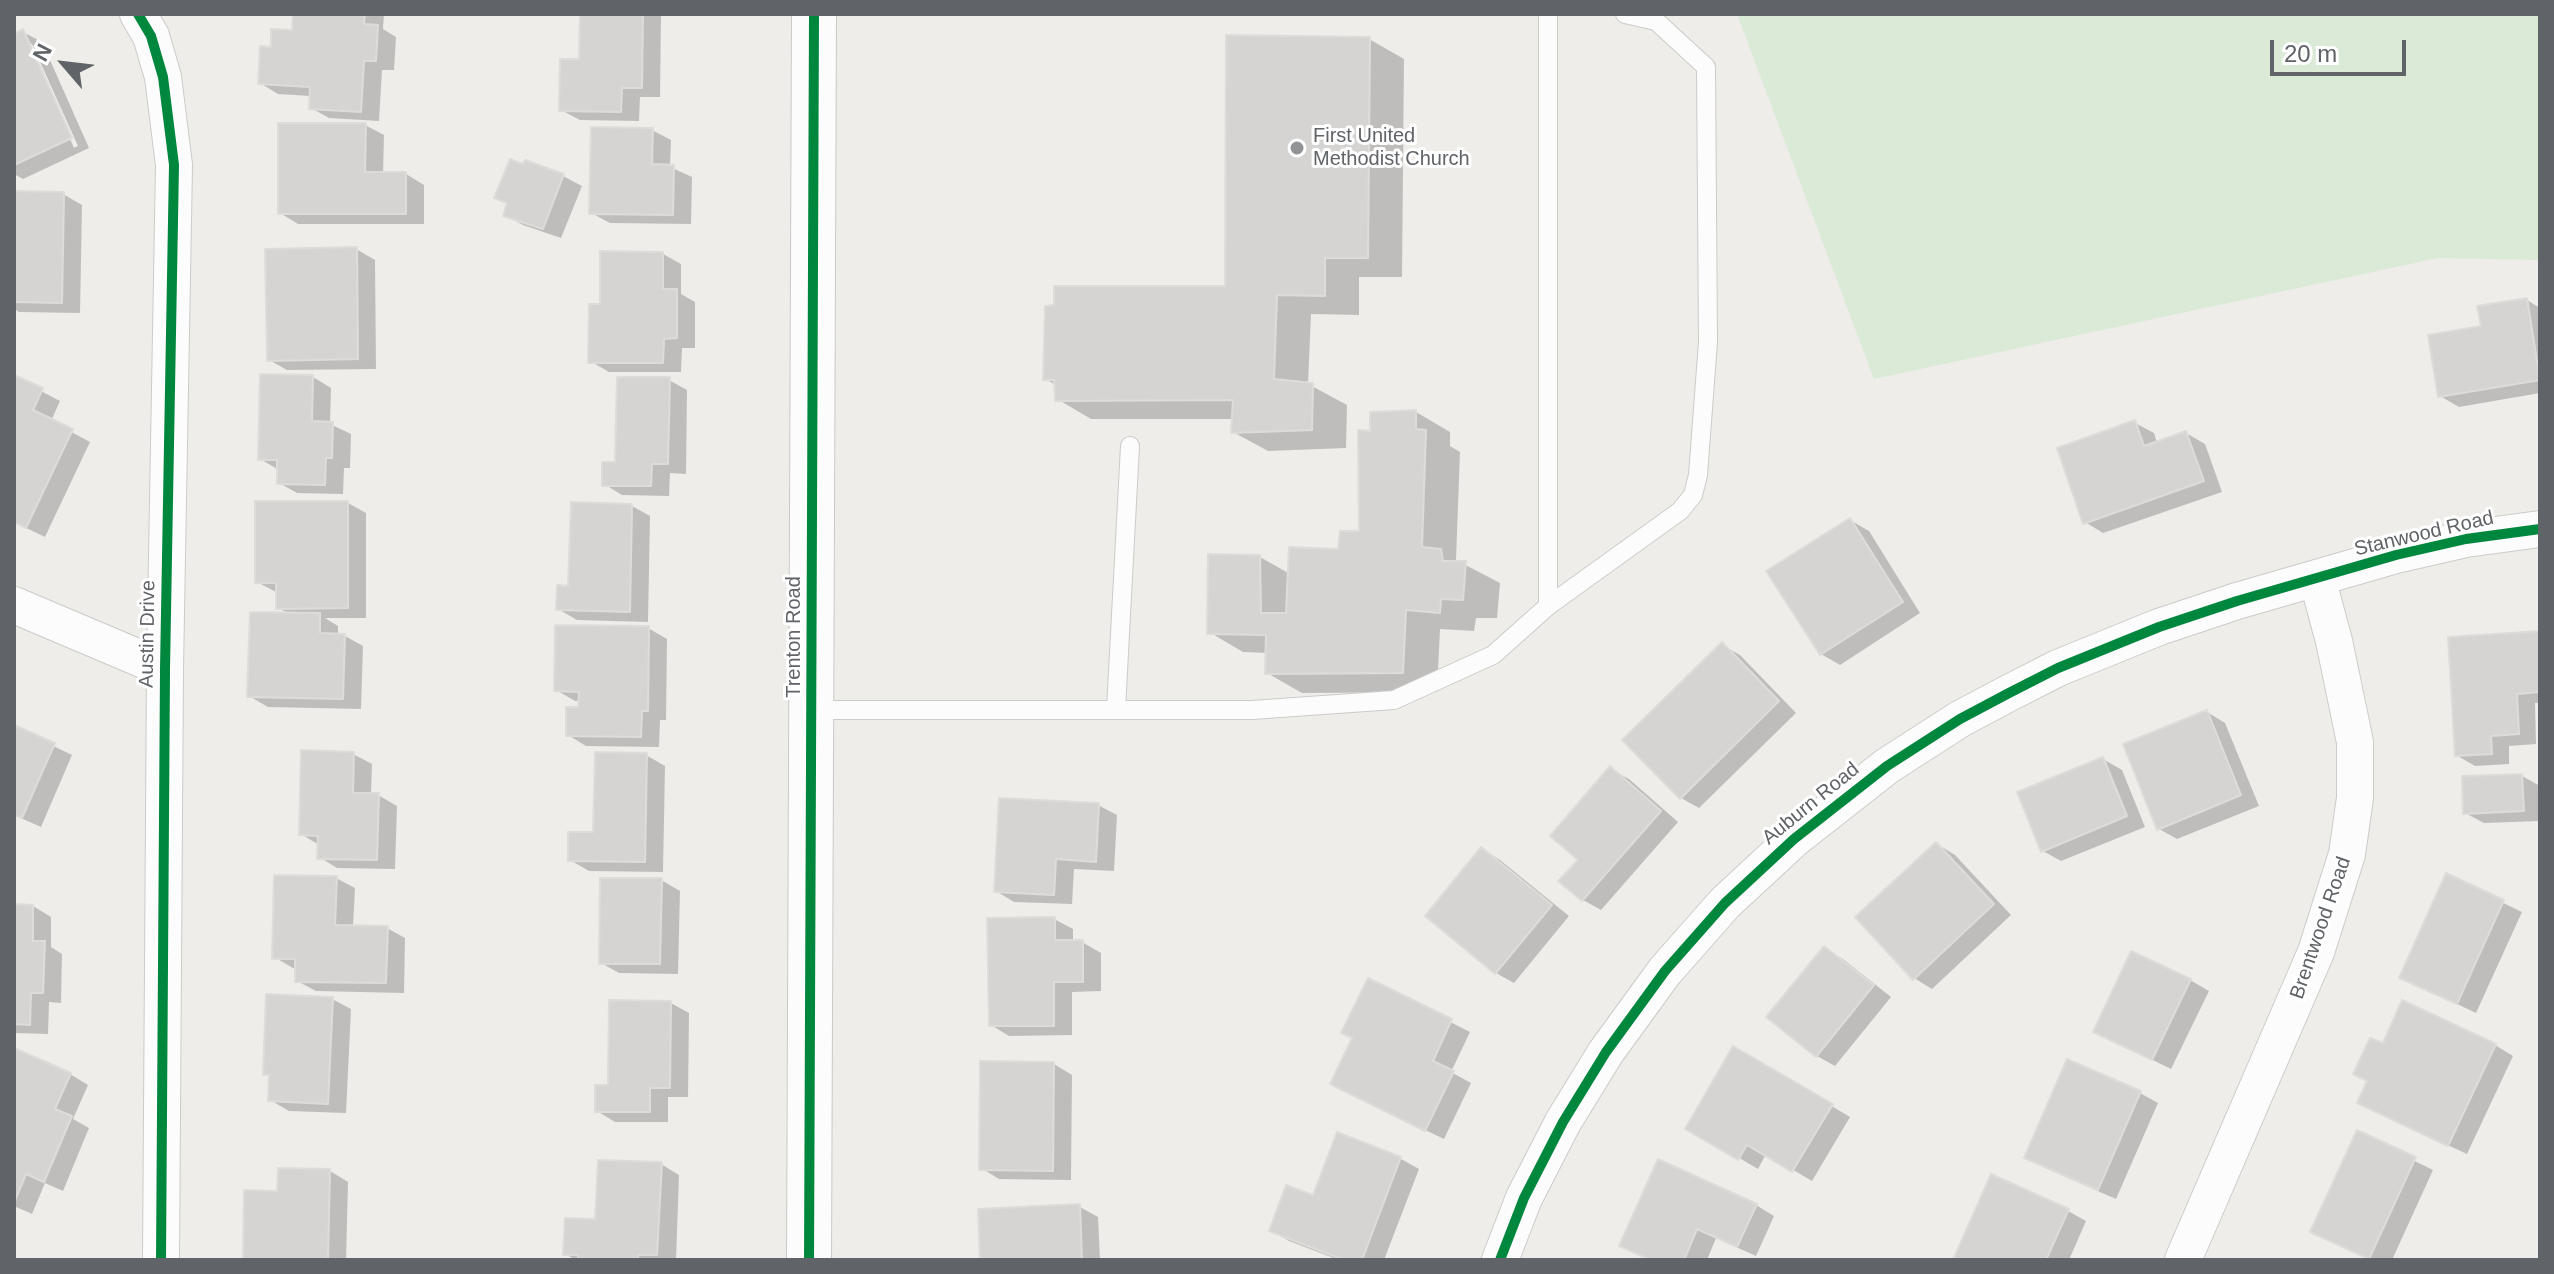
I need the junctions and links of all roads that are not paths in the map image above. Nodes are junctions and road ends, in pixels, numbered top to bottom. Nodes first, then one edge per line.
1 (138, 14) edge
2 (814, 14) edge
3 (1548, 14) edge
4 (1625, 14) edge
5 (1130, 446) dead end
6 (2540, 529) edge
7 (2317, 578) junction
8 (14, 605) edge
9 (1548, 606) junction
10 (165, 669) junction
11 (1116, 709) junction
12 (811, 710) junction
13 (161, 1260) edge
14 (809, 1260) edge
15 (1500, 1260) edge
16 (2183, 1260) edge

1 - 10 street, Austin Drive
2 - 12 main road, Trenton Road
3 - 9 lane
4 - 9 lane
5 - 11 lane
6 - 7 street, Stanwood Road
7 - 15 street, Auburn Road
7 - 16 street, Brentwood Road
8 - 10 street
9 - 11 lane
10 - 13 street, Austin Drive
11 - 12 lane
12 - 14 main road, Trenton Road

